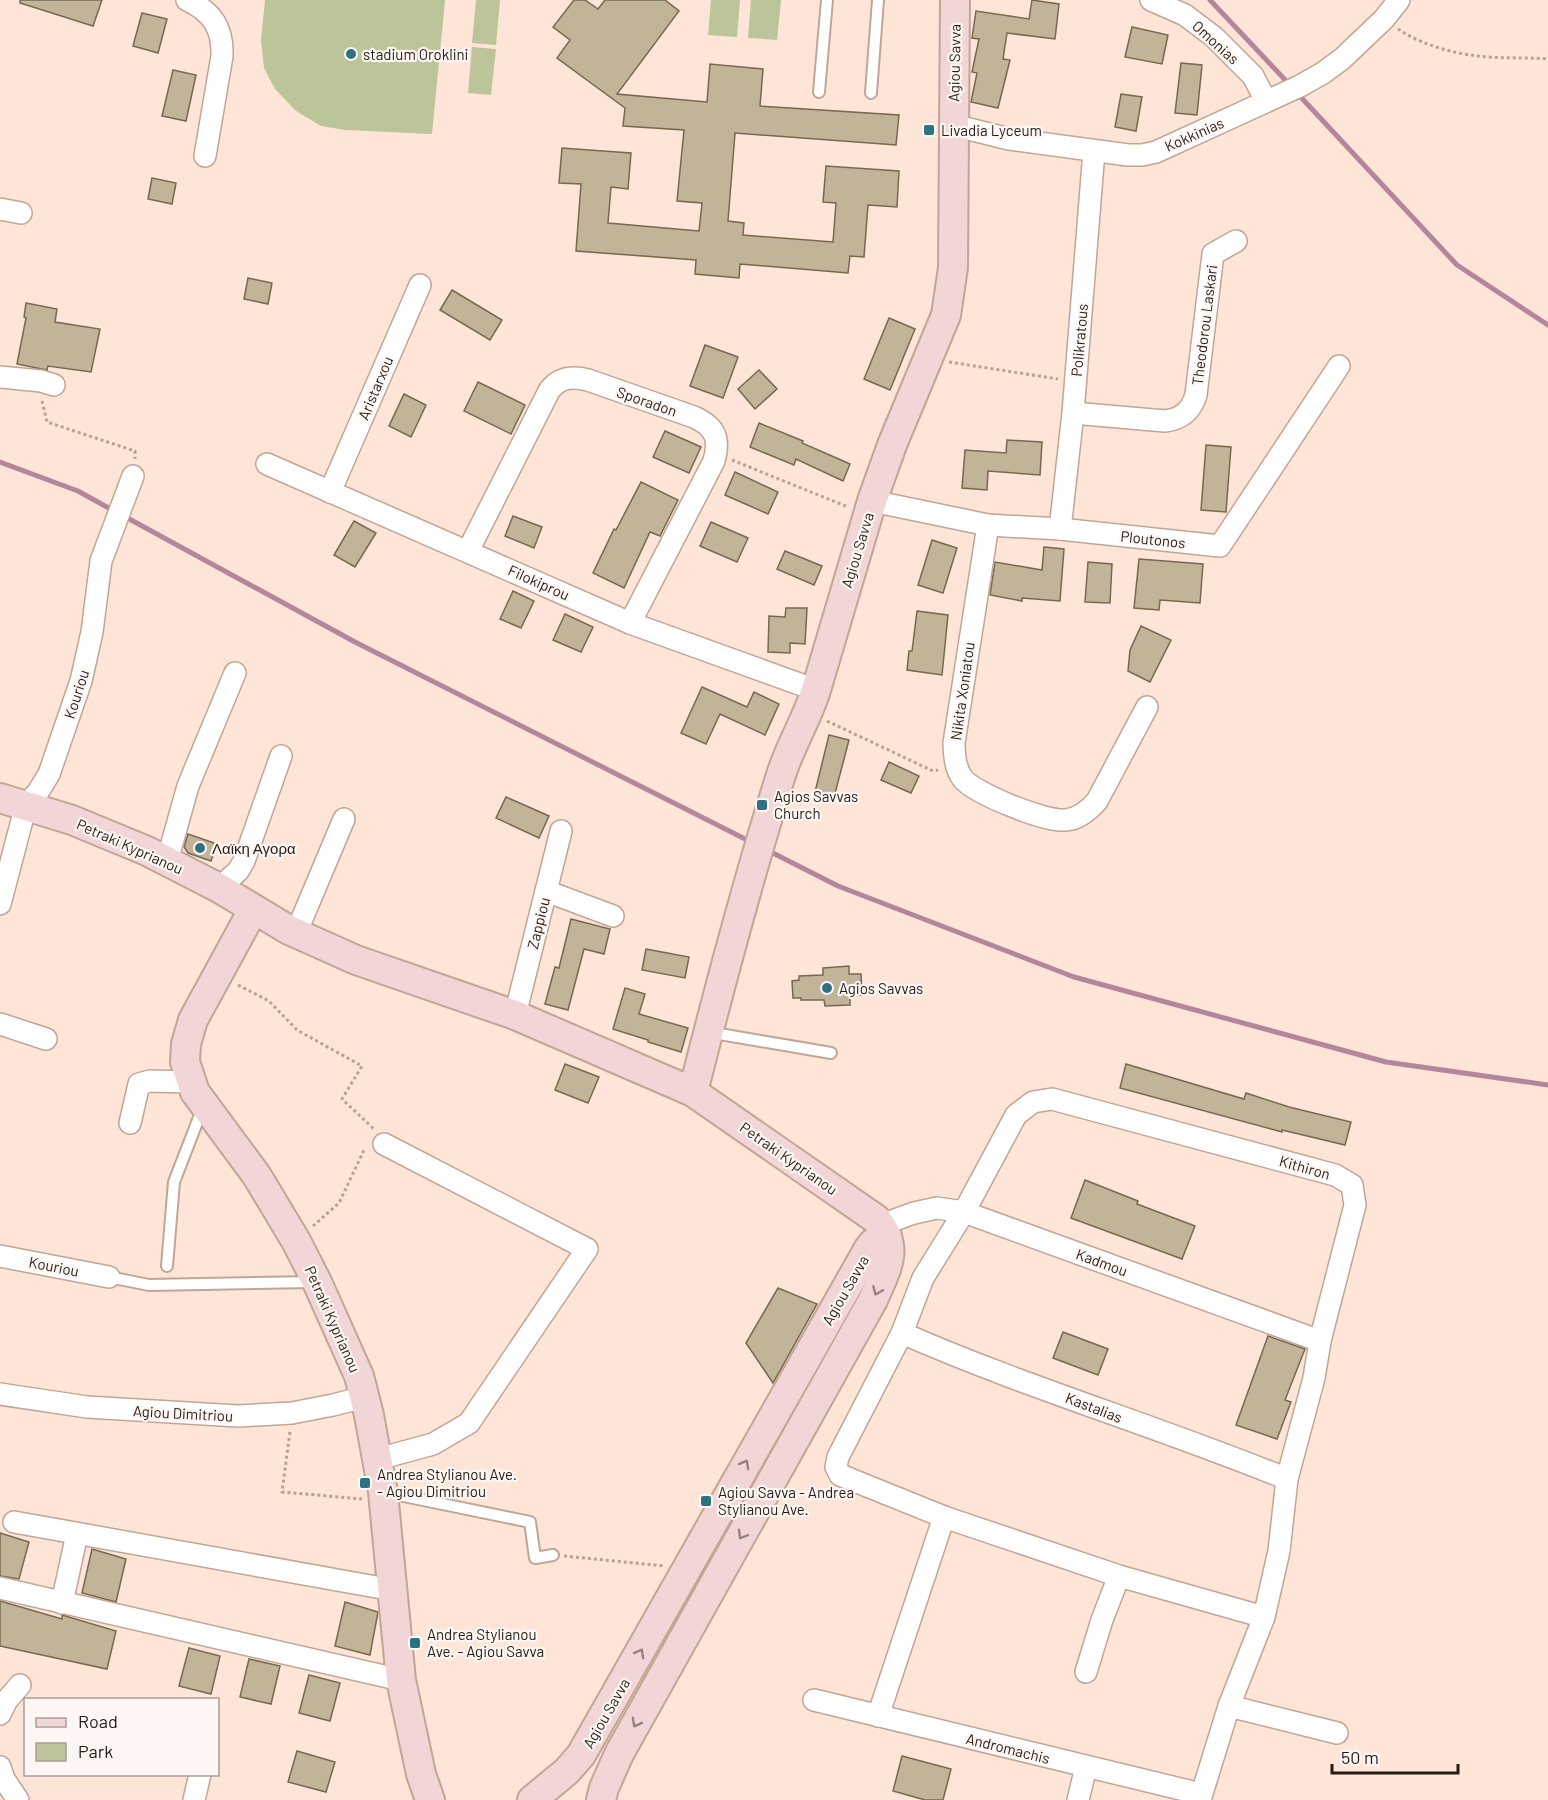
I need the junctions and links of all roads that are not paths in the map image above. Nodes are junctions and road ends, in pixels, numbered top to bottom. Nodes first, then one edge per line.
1 (188, 0) edge
2 (827, 0) edge
3 (878, 0) edge
4 (954, 0) edge
5 (1151, 0) edge
6 (1399, 0) edge
7 (819, 92) dead end
8 (871, 93) dead end
9 (1271, 99) junction
10 (953, 125) junction
11 (1094, 151) junction
12 (205, 156) dead end
13 (0, 209) edge
14 (21, 213) dead end
15 (1236, 241) dead end
16 (420, 285) dead end
17 (1339, 366) dead end
18 (0, 377) edge
19 (46, 383) road end
20 (1073, 413) junction
21 (267, 464) dead end
22 (134, 476) road end
23 (330, 492) junction
24 (870, 508) junction
25 (988, 525) junction
26 (1060, 529) junction
27 (468, 551) junction
28 (630, 623) junction
29 (235, 673) dead end
30 (812, 702) junction
31 (1147, 707) dead end
32 (281, 756) dead end
33 (13, 802) edge
34 (344, 819) dead end
35 (561, 831) dead end
36 (167, 861) junction
37 (219, 888) junction
38 (546, 891) junction
39 (0, 904) edge
40 (253, 910) junction
41 (614, 916) dead end
42 (296, 933) junction
43 (515, 1015) junction
44 (0, 1024) edge
45 (708, 1032) junction
46 (46, 1039) dead end
47 (831, 1053) dead end
48 (693, 1092) junction
49 (197, 1093) junction
50 (130, 1123) dead end
51 (376, 1142) road end
52 (964, 1212) junction
53 (884, 1230) junction
54 (0, 1256) edge
55 (167, 1266) dead end
56 (109, 1277) joint
57 (317, 1282) junction
58 (902, 1333) junction
59 (1320, 1341) junction
60 (0, 1394) edge
61 (364, 1397) junction
62 (378, 1459) junction
63 (1287, 1479) junction
64 (384, 1496) junction
65 (944, 1516) junction
66 (14, 1522) dead end
67 (77, 1534) junction
68 (553, 1555) road end
69 (1119, 1576) junction
70 (0, 1588) edge
71 (393, 1590) junction
72 (62, 1603) junction
73 (1264, 1617) junction
74 (1086, 1672) dead end
75 (401, 1680) junction
76 (20, 1685) dead end
77 (814, 1700) dead end
78 (1229, 1706) junction
79 (0, 1714) edge
80 (878, 1716) junction
81 (1337, 1733) dead end
82 (0, 1767) edge
83 (1086, 1767) junction
84 (200, 1776) edge
85 (425, 1787) edge
86 (1201, 1797) edge
87 (18, 1800) edge
88 (194, 1800) edge
89 (442, 1800) edge
90 (532, 1800) edge
91 (601, 1800) edge
92 (1078, 1800) edge

1 - 12 street
2 - 7 lane
3 - 8 lane
4 - 10 main road, Agiou Savva
5 - 9 street, Omonias
6 - 9 street, Kokkinias
9 - 11 street, Kokkinias
10 - 11 street, Kokkinias
10 - 24 main road, Agiou Savva
11 - 20 street, Polikratous
13 - 14 street
15 - 20 street, Theodorou Laskari
16 - 23 street, Aristarxou
17 - 26 street, Ploutonos
18 - 19 street
20 - 26 street, Polikratous
21 - 23 street, Filokiprou
22 - 33 street, Kouriou
23 - 27 street, Filokiprou
24 - 25 street, Ploutonos
24 - 30 main road, Agiou Savva
25 - 26 street, Ploutonos
25 - 31 street, Nikita Xoniatou
27 - 28 street, Filokiprou
27 - 28 street, Sporadon
28 - 30 street, Filokiprou
29 - 36 street
30 - 45 main road, Agiou Savva
32 - 37 street
33 - 36 main road, Petraki Kyprianou
33 - 39 street, Kouriou
34 - 42 street
35 - 38 street, Zappiou
36 - 37 main road, Petraki Kyprianou
37 - 40 main road, Petraki Kyprianou
38 - 41 street
38 - 43 street, Zappiou
40 - 42 main road, Petraki Kyprianou
40 - 49 main road, Petraki Kyprianou
42 - 43 main road, Petraki Kyprianou
43 - 48 main road, Petraki Kyprianou
44 - 46 street
45 - 47 lane
45 - 48 main road, Agiou Savva
48 - 53 main road, Petraki Kyprianou
49 - 50 street
49 - 55 lane
49 - 57 main road, Petraki Kyprianou
51 - 62 street
52 - 53 street, Kadmou
52 - 58 street
52 - 59 street, Kadmou
52 - 59 street, Kithiron
90 -> 53 main road, Agiou Savva
53 -> 91 main road, Agiou Savva
54 - 56 street, Kouriou
56 - 57 lane
57 - 61 main road, Petraki Kyprianou
58 - 63 street, Kastalias
58 - 65 street
59 - 63 street, Kithiron
60 - 61 street, Agiou Dimitriou
61 - 62 main road, Petraki Kyprianou
62 - 64 main road, Petraki Kyprianou
63 - 73 street, Kithiron
64 - 68 lane
64 - 71 main road, Petraki Kyprianou
65 - 69 street
65 - 80 street
66 - 67 street
67 - 71 street
67 - 72 street
69 - 73 street
69 - 74 street
70 - 72 street
71 - 75 main road, Petraki Kyprianou
72 - 75 street
73 - 78 street, Kithiron
75 - 85 main road, Petraki Kyprianou
76 - 79 street
77 - 80 street, Andromachis
78 - 81 street
78 - 86 street, Kithiron
80 - 83 street, Andromachis
82 - 87 street
83 - 86 street, Andromachis
83 - 92 street
84 - 88 street
85 - 89 main road, Petraki Kyprianou

